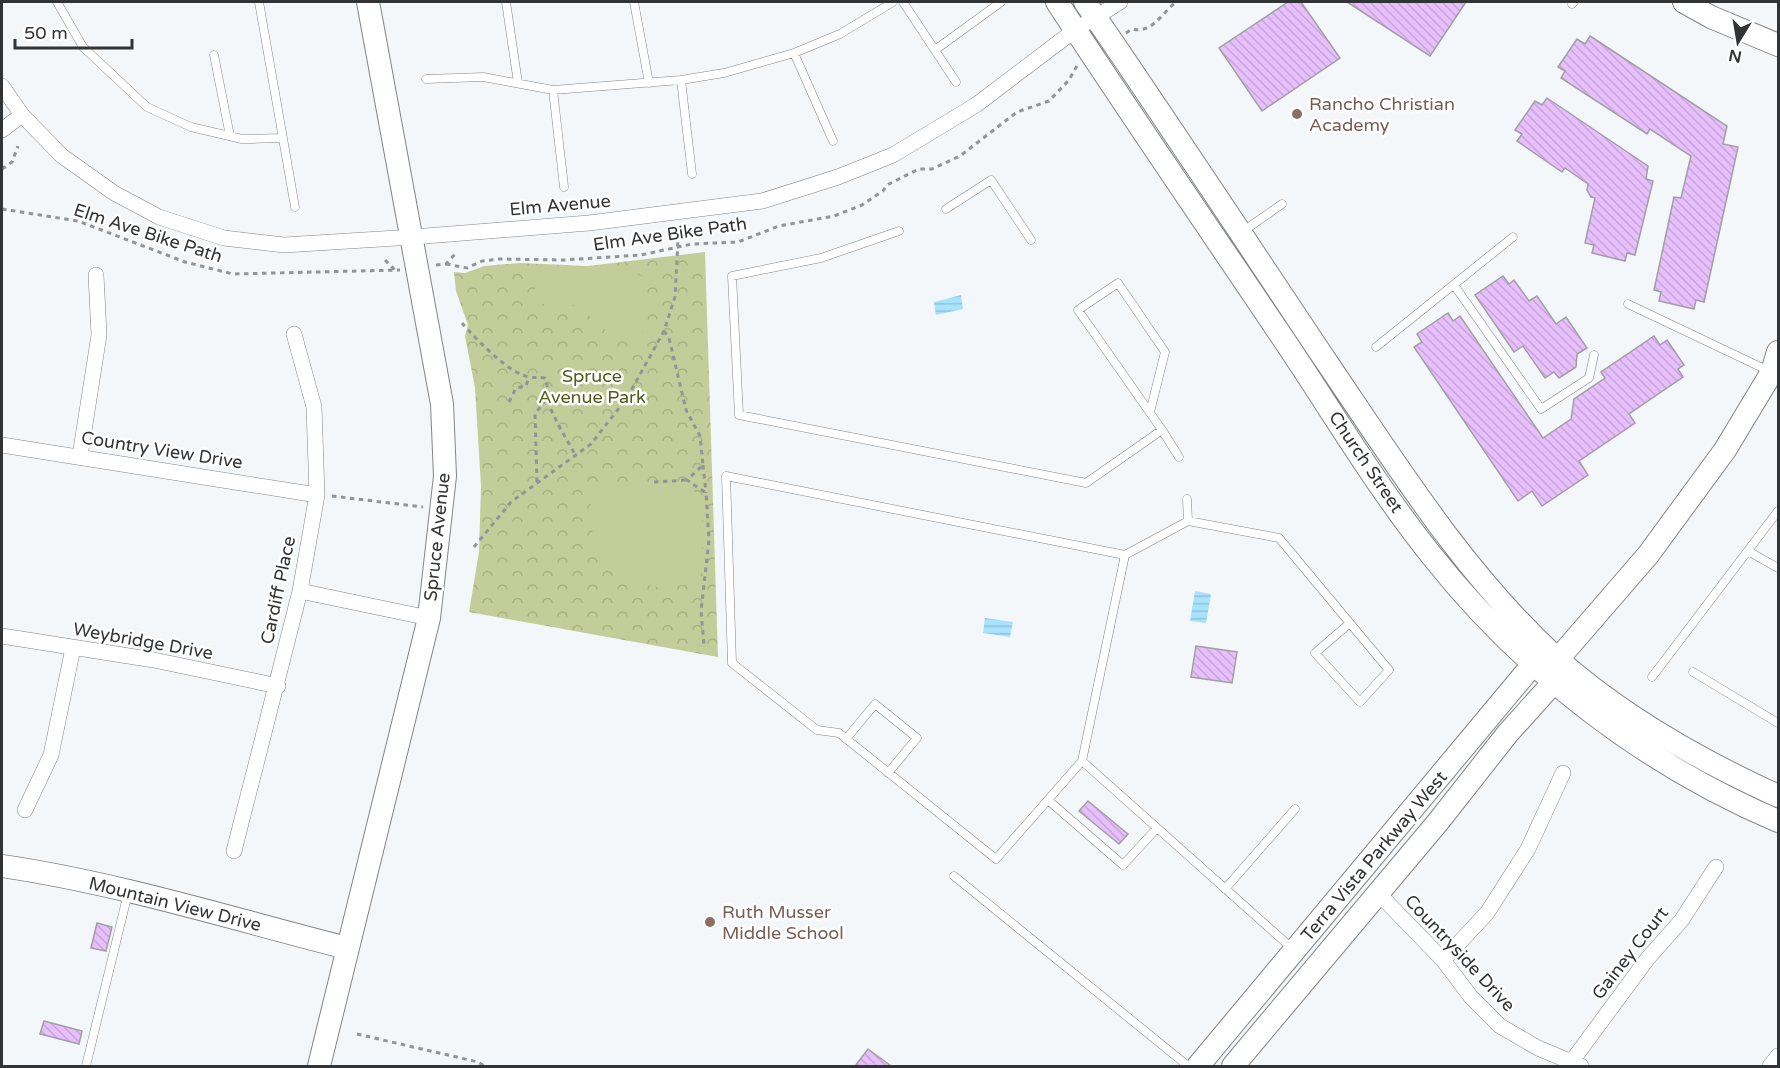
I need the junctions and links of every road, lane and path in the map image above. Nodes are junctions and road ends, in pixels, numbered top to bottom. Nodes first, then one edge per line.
1 (57, 2) edge
2 (259, 2) edge
3 (368, 2) edge
4 (506, 2) edge
5 (634, 2) edge
6 (893, 2) edge
7 (903, 2) edge
8 (1001, 2) edge
9 (1057, 2) edge
10 (1120, 2) edge
11 (1176, 2) edge
12 (1684, 2) edge
13 (1090, 9) edge
14 (1132, 29) dead end
15 (1075, 30) junction
16 (1779, 45) edge
17 (935, 50) junction
18 (794, 53) junction
19 (214, 55) dead end
20 (1077, 65) dead end
21 (426, 79) dead end
22 (681, 80) junction
23 (649, 82) junction
24 (956, 82) dead end
25 (518, 83) junction
26 (2, 86) edge
27 (554, 90) junction
28 (22, 115) junction
29 (2, 130) edge
30 (230, 136) junction
31 (282, 138) junction
32 (833, 141) dead end
33 (18, 146) dead end
34 (2, 169) edge
35 (692, 174) dead end
36 (564, 187) dead end
37 (1282, 204) dead end
38 (295, 207) dead end
39 (2, 209) edge
40 (946, 209) dead end
41 (899, 231) dead end
42 (1240, 232) junction
43 (413, 237) junction
44 (1513, 237) dead end
45 (678, 240) dead end
46 (1031, 240) dead end
47 (678, 249) junction
48 (456, 253) dead end
49 (385, 260) dead end
50 (96, 275) dead end
51 (1454, 285) junction
52 (1628, 304) dead end
53 (462, 323) dead end
54 (664, 331) junction
55 (294, 334) dead end
56 (1376, 347) dead end
57 (1594, 355) dead end
58 (1776, 366) edge
59 (529, 377) junction
60 (547, 398) junction
61 (509, 402) dead end
62 (1150, 412) junction
63 (1162, 430) junction
64 (2, 445) edge
65 (80, 456) junction
66 (576, 456) junction
67 (1179, 457) dead end
68 (703, 465) junction
69 (687, 480) junction
70 (654, 482) dead end
71 (537, 483) junction
72 (705, 493) junction
73 (322, 495) junction
74 (1187, 499) dead end
75 (443, 510) junction
76 (1779, 510) edge
77 (1188, 521) junction
78 (474, 547) dead end
79 (1748, 551) junction
80 (1125, 555) junction
81 (1779, 568) edge
82 (300, 591) junction
83 (429, 618) junction
84 (1350, 623) junction
85 (2, 636) edge
86 (704, 646) dead end
87 (73, 648) junction
88 (1558, 659) junction
89 (1534, 663) junction
90 (1693, 672) dead end
91 (1652, 677) dead end
92 (1554, 682) junction
93 (278, 686) junction
94 (1779, 723) edge
95 (846, 739) junction
96 (1082, 761) junction
97 (888, 773) junction
98 (1563, 773) dead end
99 (1779, 796) edge
100 (1048, 800) junction
101 (1294, 809) dead end
102 (25, 810) dead end
103 (1779, 821) edge
104 (1157, 828) junction
105 (234, 851) dead end
106 (2, 866) edge
107 (1716, 867) dead end
108 (954, 876) dead end
109 (1225, 889) junction
110 (128, 892) junction
111 (1378, 893) junction
112 (347, 948) junction
113 (1295, 951) junction
114 (1443, 960) junction
115 (357, 1034) dead end
116 (1779, 1056) edge
117 (1576, 1064) edge
118 (86, 1066) edge
119 (319, 1066) edge
120 (484, 1066) edge
121 (1188, 1066) edge
122 (1198, 1066) edge
123 (1233, 1066) edge
124 (1770, 1066) edge

1 - 30 lane
2 - 31 lane
3 - 43 street, Spruce Avenue
4 - 25 lane
5 - 23 lane
6 - 18 lane
7 - 17 lane
8 - 17 lane
9 - 15 street, Church Street
10 - 13 street, Elm Avenue
11 - 14 path
12 - 16 street
13 - 15 street, Elm Avenue
13 - 42 street, Church Street
15 - 43 street, Elm Avenue
15 - 89 street, Church Street
17 - 24 lane
18 - 22 lane
18 - 32 lane
19 - 30 lane
20 - 47 path, Elm Ave Bike Path
21 - 25 lane
22 - 23 lane
22 - 35 lane
23 - 27 lane
25 - 27 lane
26 - 28 street, Elm Avenue
27 - 36 lane
28 - 29 street
28 - 43 street, Elm Avenue
30 - 31 lane
31 - 38 lane
33 - 34 path
37 - 42 lane
39 - 49 path, Elm Ave Bike Path
40 - 46 lane
41 - 63 lane
42 - 88 street, Church Street
43 - 75 street, Spruce Avenue
44 - 51 lane
45 - 47 path
47 - 48 path, Elm Ave Bike Path
47 - 54 path
50 - 65 street
51 - 56 lane
51 - 57 lane
52 - 58 lane
53 - 59 path
54 - 66 path
54 - 68 path
55 - 73 street, Cardiff Place
58 - 88 street
59 - 60 path
59 - 61 path
60 - 66 path
60 - 71 path
62 - 62 lane
62 - 63 lane
63 - 67 lane
64 - 65 street, Country View Drive
65 - 73 street, Country View Drive
66 - 71 path
68 - 69 path
68 - 72 path
69 - 70 path
69 - 72 path
71 - 78 path
72 - 86 path
73 - 75 path
73 - 82 street, Cardiff Place
74 - 77 lane
75 - 83 street, Spruce Avenue
76 - 79 lane
77 - 80 lane
77 - 84 lane
79 - 81 lane
79 - 91 lane
80 - 95 lane
80 - 96 lane
82 - 83 street
82 - 93 street, Cardiff Place
83 - 112 street, Spruce Avenue
84 - 84 lane
85 - 87 street, Weybridge Drive
87 - 93 street, Weybridge Drive
87 - 102 street
88 - 89 street
88 - 92 street
88 - 99 street, Church Street
89 - 92 street, Church Street
89 - 113 street, Terra Vista Parkway West
90 - 94 lane
92 - 103 street, Church Street
92 - 111 street, Terra Vista Parkway West
93 - 105 street, Cardiff Place
95 - 97 lane
95 - 97 lane
96 - 100 lane
96 - 104 lane
97 - 100 lane
98 - 114 street
100 - 104 lane
101 - 109 lane
104 - 109 lane
106 - 110 street, Mountain View Drive
107 - 117 street, Gainey Court
108 - 121 lane
109 - 113 lane
110 - 112 street, Mountain View Drive
110 - 118 lane
111 - 114 street, Countryside Drive
111 - 123 street, Terra Vista Parkway West
112 - 119 street, Spruce Avenue
113 - 122 street, Terra Vista Parkway West
114 - 117 street, Countryside Drive
115 - 120 path
116 - 124 street

